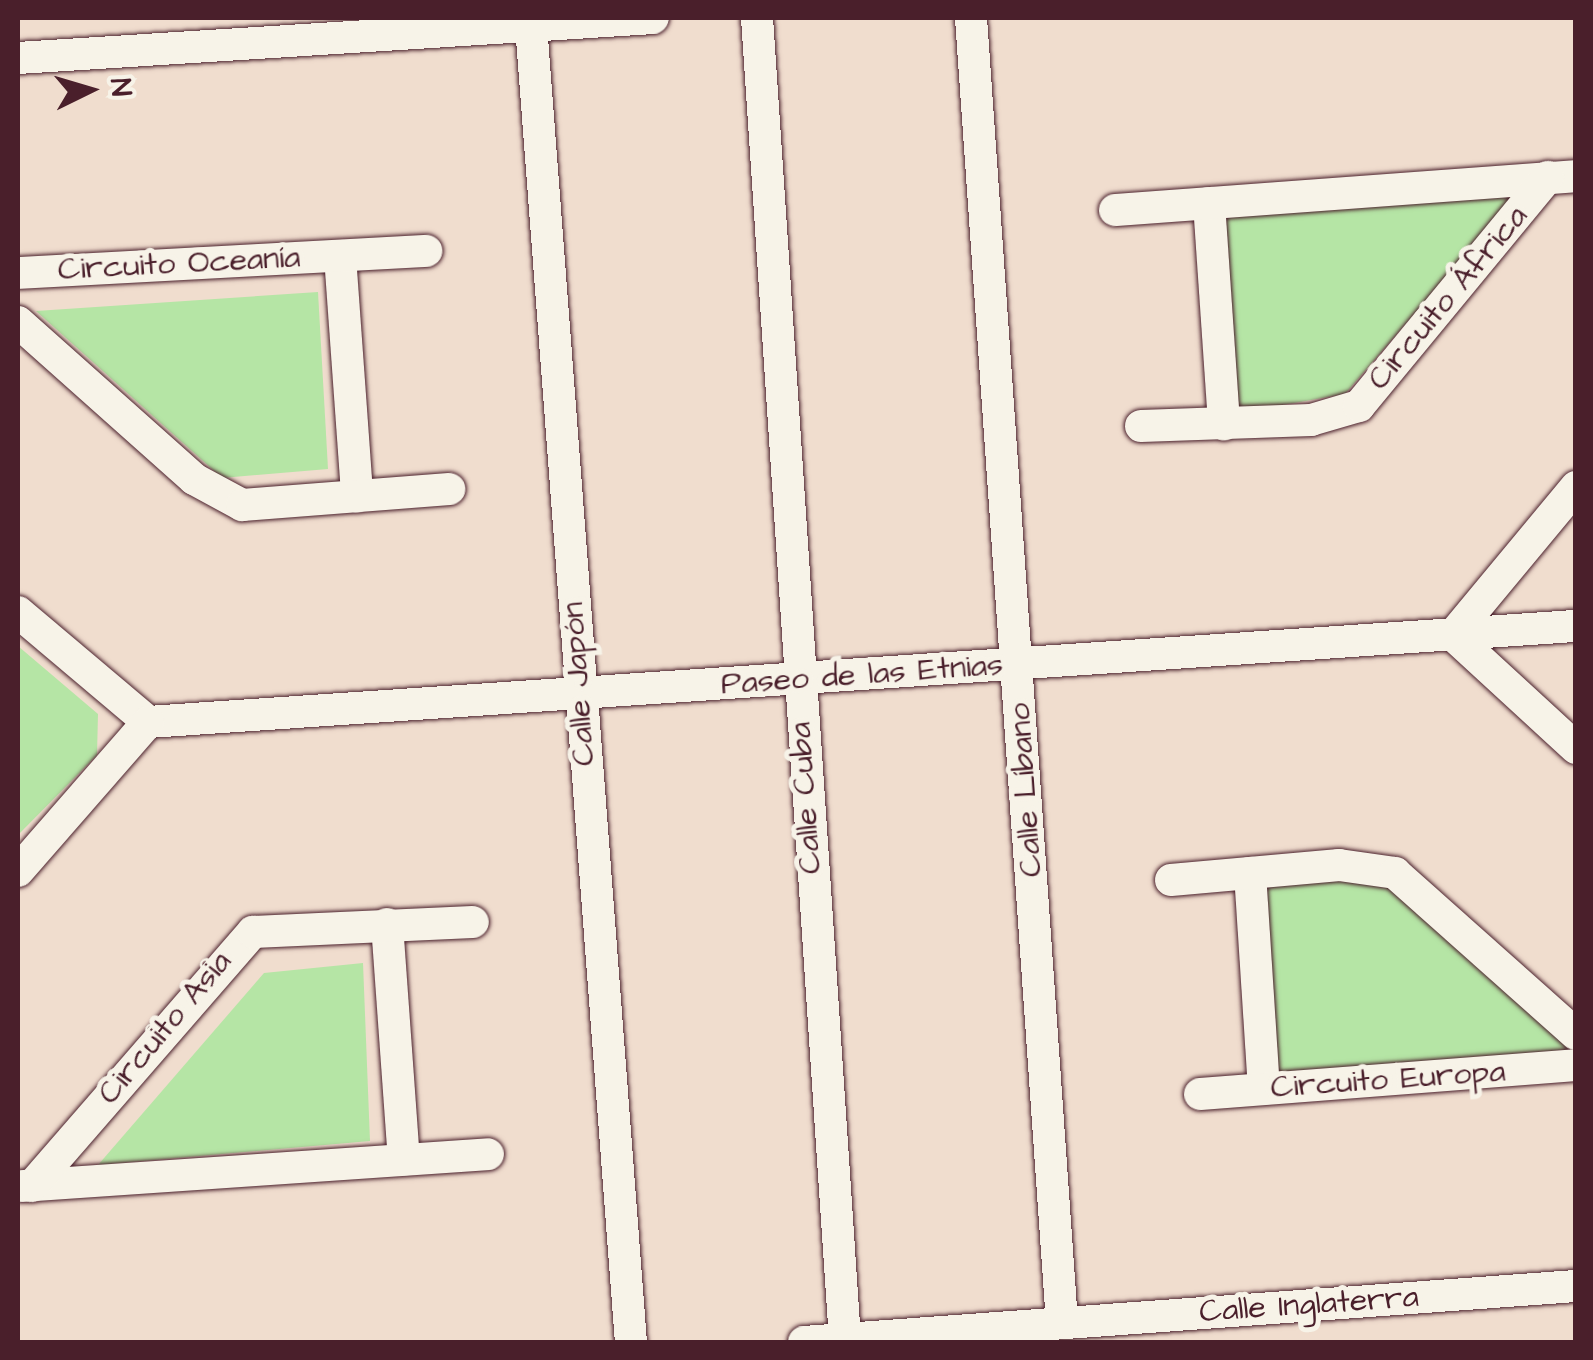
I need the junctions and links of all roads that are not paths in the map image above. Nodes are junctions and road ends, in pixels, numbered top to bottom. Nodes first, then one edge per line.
1 (653, 18) edge
2 (756, 18) edge
3 (971, 18) edge
4 (527, 21) edge
5 (18, 58) edge
6 (1562, 176) edge
7 (1209, 203) junction
8 (1115, 210) dead end
9 (426, 251) dead end
10 (340, 256) junction
11 (18, 273) edge
12 (18, 322) edge
13 (1224, 424) junction
14 (1141, 426) dead end
15 (1576, 487) edge
16 (448, 489) dead end
17 (358, 496) junction
18 (18, 612) edge
19 (1576, 626) edge
20 (1453, 635) junction
21 (1017, 664) junction
22 (798, 679) junction
23 (580, 696) junction
24 (148, 722) junction
25 (1576, 748) edge
26 (18, 871) edge
27 (1250, 873) junction
28 (1171, 880) dead end
29 (474, 922) dead end
30 (387, 924) junction
31 (1576, 1034) edge
32 (1576, 1066) edge
33 (1264, 1089) junction
34 (1200, 1094) dead end
35 (488, 1154) dead end
36 (404, 1160) junction
37 (24, 1186) edge
38 (1576, 1286) edge
39 (1062, 1323) junction
40 (1191, 1328) edge
41 (845, 1340) junction
42 (631, 1342) edge
43 (804, 1342) edge

1 - 4 street
2 - 22 street, Calle Cuba
3 - 21 street, Calle Líbano
4 - 5 street
4 - 23 street, Calle Japón
6 - 7 street, Circuito África
6 - 13 street, Circuito África
7 - 8 street, Circuito África
7 - 13 street
9 - 10 street, Circuito Oceanía
10 - 11 street, Circuito Oceanía
10 - 17 street, Circuito Oceanía
12 - 17 street
13 - 14 street, Circuito África
15 - 20 street
16 - 17 street
18 - 24 street
19 - 20 street, Paseo de las Etnias
20 - 21 street, Paseo de las Etnias
20 - 25 street
21 - 22 street, Paseo de las Etnias
21 - 39 street, Calle Líbano
22 - 23 street, Paseo de las Etnias
22 - 41 street, Calle Cuba
23 - 24 street, Paseo de las Etnias
23 - 42 street, Calle Japón
24 - 26 street
27 - 28 street
27 - 31 street
27 - 33 street
29 - 30 street, Circuito Asia
30 - 36 street
30 - 37 street, Circuito Asia
32 - 33 street, Circuito Europa
33 - 34 street, Circuito Europa
35 - 36 street, Circuito Asia
36 - 37 street, Circuito Asia
38 - 40 street, Calle Inglaterra
39 - 40 street, Calle Inglaterra
39 - 41 street, Calle Inglaterra
41 - 43 street, Calle Inglaterra

